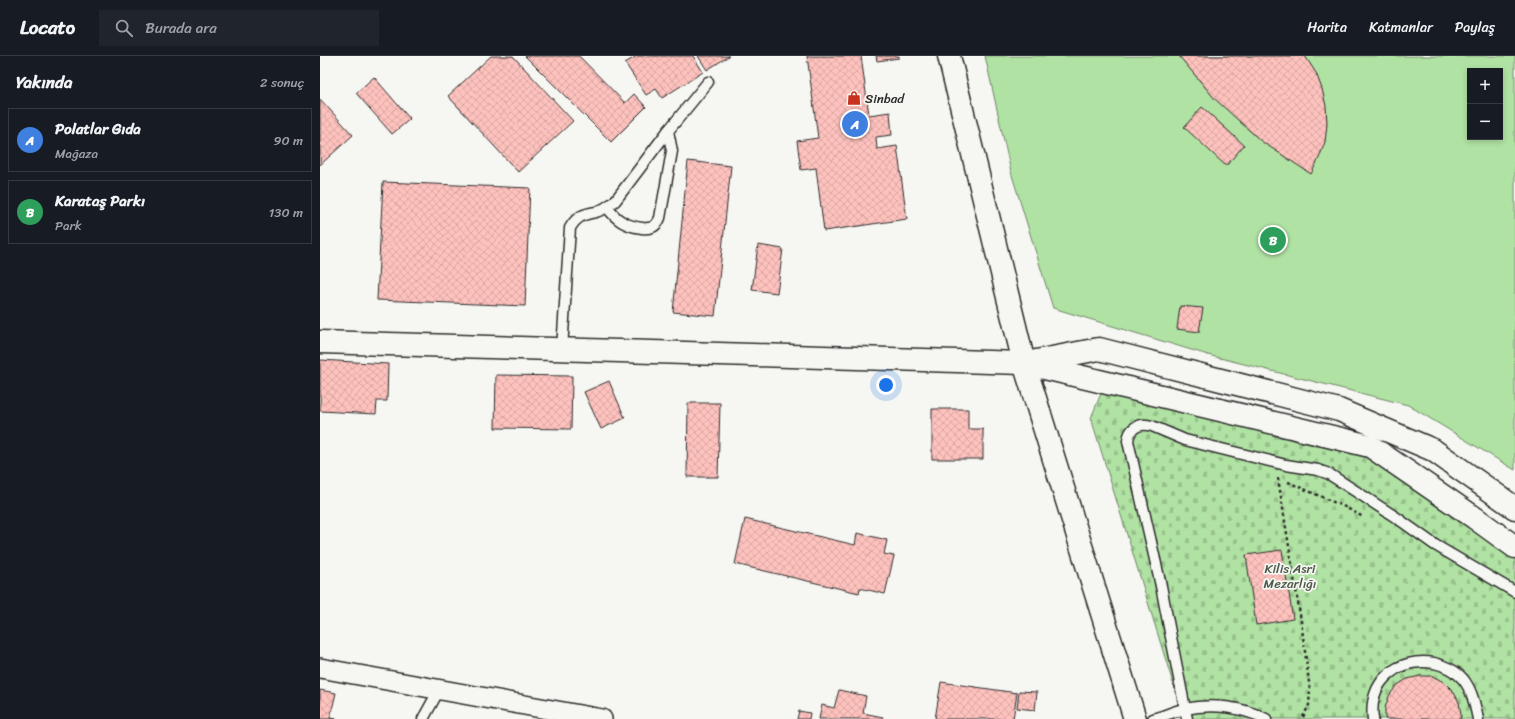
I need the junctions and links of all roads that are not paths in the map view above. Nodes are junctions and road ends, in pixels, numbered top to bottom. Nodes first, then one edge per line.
1 (949, 56) edge
2 (708, 82) dead end
3 (668, 132) junction
4 (607, 207) junction
5 (320, 342) edge
6 (562, 349) junction
7 (1024, 363) junction
8 (1515, 508) edge
9 (1515, 547) edge
10 (1515, 592) edge
11 (320, 668) edge
12 (439, 690) junction
13 (1185, 714) edge
14 (423, 719) edge
15 (602, 719) edge
16 (1135, 719) edge
17 (1153, 719) edge
18 (1266, 719) edge
19 (1373, 719) edge
20 (1478, 719) edge

1 - 7 street
2 - 3 lane
3 - 4 lane
3 - 4 lane
4 - 6 lane
5 - 6 street
6 - 7 street
7 - 8 street
7 - 9 street
7 - 16 street
10 - 13 lane
11 - 12 street
12 - 14 lane
12 - 15 street
13 - 17 lane
13 - 18 lane
19 - 20 lane

